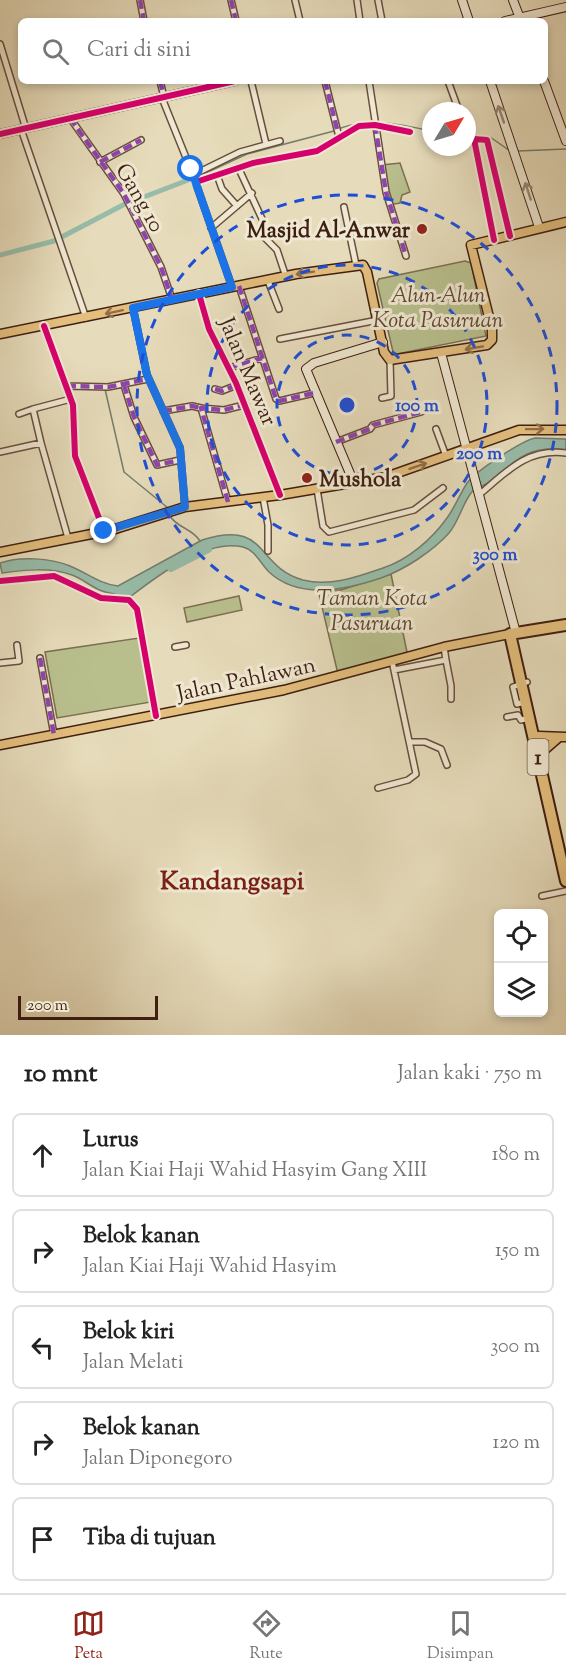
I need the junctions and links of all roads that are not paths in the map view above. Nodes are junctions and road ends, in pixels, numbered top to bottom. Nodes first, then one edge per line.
1 (140, 0) edge
2 (231, 0) edge
3 (295, 0) edge
4 (357, 0) edge
5 (378, 0) edge
6 (462, 0) edge
7 (513, 0) edge
8 (566, 7) edge
9 (143, 18) edge
10 (235, 18) edge
11 (299, 18) edge
12 (360, 18) edge
13 (381, 18) edge
14 (468, 18) edge
15 (520, 18) edge
16 (524, 18) edge
17 (0, 44) edge
18 (160, 84) edge
19 (222, 84) edge
20 (251, 84) edge
21 (326, 84) edge
22 (369, 84) edge
23 (449, 84) edge
24 (491, 84) edge
25 (544, 84) edge
26 (163, 97) junction
27 (456, 102) edge
28 (70, 118) junction
29 (374, 122) junction
30 (23, 129) junction
31 (410, 132) dead end
32 (0, 134) edge
33 (338, 134) junction
34 (141, 140) dead end
35 (280, 141) dead end
36 (566, 141) edge
37 (266, 144) junction
38 (100, 162) junction
39 (238, 167) junction
40 (217, 175) junction
41 (195, 178) junction
42 (252, 193) junction
43 (237, 206) junction
44 (344, 207) dead end
45 (566, 222) edge
46 (538, 227) junction
47 (211, 228) junction
48 (510, 236) junction
49 (494, 240) junction
50 (406, 256) dead end
51 (359, 265) junction
52 (286, 277) junction
53 (268, 281) junction
54 (235, 286) junction
55 (199, 294) junction
56 (172, 299) junction
57 (133, 308) junction
58 (279, 309) dead end
59 (86, 318) junction
60 (378, 320) junction
61 (44, 326) junction
62 (0, 334) edge
63 (280, 339) dead end
64 (384, 347) junction
65 (441, 353) junction
66 (262, 358) junction
67 (390, 360) junction
68 (229, 368) junction
69 (148, 379) junction
70 (124, 385) junction
71 (237, 385) junction
72 (67, 386) junction
73 (215, 389) dead end
74 (314, 393) junction
75 (382, 398) dead end
76 (71, 399) junction
77 (244, 405) junction
78 (203, 408) junction
79 (33, 409) junction
80 (163, 411) junction
81 (421, 412) dead end
82 (19, 414) dead end
83 (436, 429) dead end
84 (566, 430) edge
85 (336, 442) junction
86 (42, 443) junction
87 (466, 449) junction
88 (0, 452) edge
89 (566, 453) edge
90 (446, 456) junction
91 (180, 460) junction
92 (354, 483) junction
93 (443, 488) dead end
94 (317, 489) junction
95 (479, 492) junction
96 (280, 495) junction
97 (263, 497) junction
98 (228, 502) junction
99 (185, 507) junction
100 (104, 531) junction
101 (68, 538) junction
102 (268, 551) dead end
103 (0, 552) edge
104 (0, 581) edge
105 (566, 625) edge
106 (513, 634) junction
107 (17, 645) dead end
108 (186, 645) dead end
109 (175, 647) dead end
110 (444, 647) junction
111 (40, 658) dead end
112 (446, 660) junction
113 (0, 663) edge
114 (393, 666) junction
115 (524, 682) junction
116 (451, 699) dead end
117 (156, 716) junction
118 (524, 716) junction
119 (507, 717) dead end
120 (535, 734) junction
121 (54, 735) junction
122 (562, 738) edge
123 (410, 742) junction
124 (0, 745) edge
125 (542, 752) junction
126 (447, 765) dead end
127 (378, 788) dead end
128 (564, 855) edge
129 (566, 881) edge
130 (566, 891) edge
131 (542, 896) dead end

1 - 9 street
2 - 10 street
3 - 11 street
4 - 12 street
5 - 13 street
6 - 14 street
7 - 15 street
8 - 16 street
17 - 30 street
18 - 26 street
19 - 26 street
20 - 37 street
21 - 33 street
22 - 29 street
23 - 27 street
46 -> 24 street
25 - 36 street
26 - 28 street
26 - 41 street
28 - 30 street
28 - 38 street, Gang 10
29 - 31 street
29 - 33 street
29 - 50 street
30 - 32 street
30 - 59 street
33 - 39 street
34 - 38 street
35 - 37 street
37 - 41 street
38 - 56 street, Gang 10
39 - 40 street
39 - 42 street
40 - 41 street
40 - 43 street
41 - 47 street
42 - 43 street
42 - 52 street
43 - 47 street
44 - 51 street
45 - 46 main road
46 - 48 main road
47 - 54 street
48 - 49 main road
48 - 49 street
49 -> 65 main road
51 -> 52 main road
51 - 60 main road
52 - 53 main road
53 - 54 main road
53 - 58 street
54 - 55 main road
54 - 66 street
55 - 56 main road
55 - 68 street, Jalan Mawar
56 - 57 main road
57 -> 59 main road
57 - 69 street
59 - 61 main road
60 - 63 street
60 - 64 main road
61 - 62 main road
61 - 72 street
64 - 67 main road
64 - 74 street
65 - 67 main road
65 - 87 street
66 - 68 street
66 - 74 street
67 - 75 street
68 - 71 street, Jalan Mawar
69 - 70 street
69 - 80 street
70 - 72 street
70 - 91 street
71 - 73 street
71 - 77 street, Jalan Mawar
72 - 76 street
74 - 85 street
76 - 79 street
76 - 100 street
77 - 78 street
77 - 96 street, Jalan Mawar
78 - 80 street
78 - 98 street
79 - 82 street
79 - 86 street
80 - 91 street
81 - 85 street
83 - 90 street
87 -> 84 main road
85 - 92 street
86 - 88 street
86 - 101 street
87 - 90 main road
87 - 95 street
89 - 95 street
92 -> 90 main road
91 - 99 street
92 - 94 main road
93 - 94 street
94 - 96 main road
95 - 106 street
96 - 97 main road
97 - 98 main road
97 - 102 street
98 - 99 main road
99 - 100 main road
100 - 101 main road
101 - 103 main road
104 - 117 street
105 - 106 highway
106 - 110 main road, Jalan Pahlawan
106 - 115 highway, 1
107 - 113 street
108 - 109 street
110 - 112 street
110 - 114 main road, Jalan Pahlawan
111 - 121 street
112 - 114 street
112 - 116 street
114 - 117 main road, Jalan Pahlawan
114 - 123 street
115 - 118 highway, 1
115 - 120 highway, 1
117 - 121 main road, Jalan Pahlawan
118 - 119 street
118 - 120 highway, 1
120 - 122 main road
120 - 125 highway, 1
120 - 128 highway, 1
121 - 124 main road, Jalan Pahlawan
122 - 125 main road, 1
123 - 126 street
123 - 127 street
125 - 128 highway, 1
128 - 129 highway, 1
130 - 131 street

